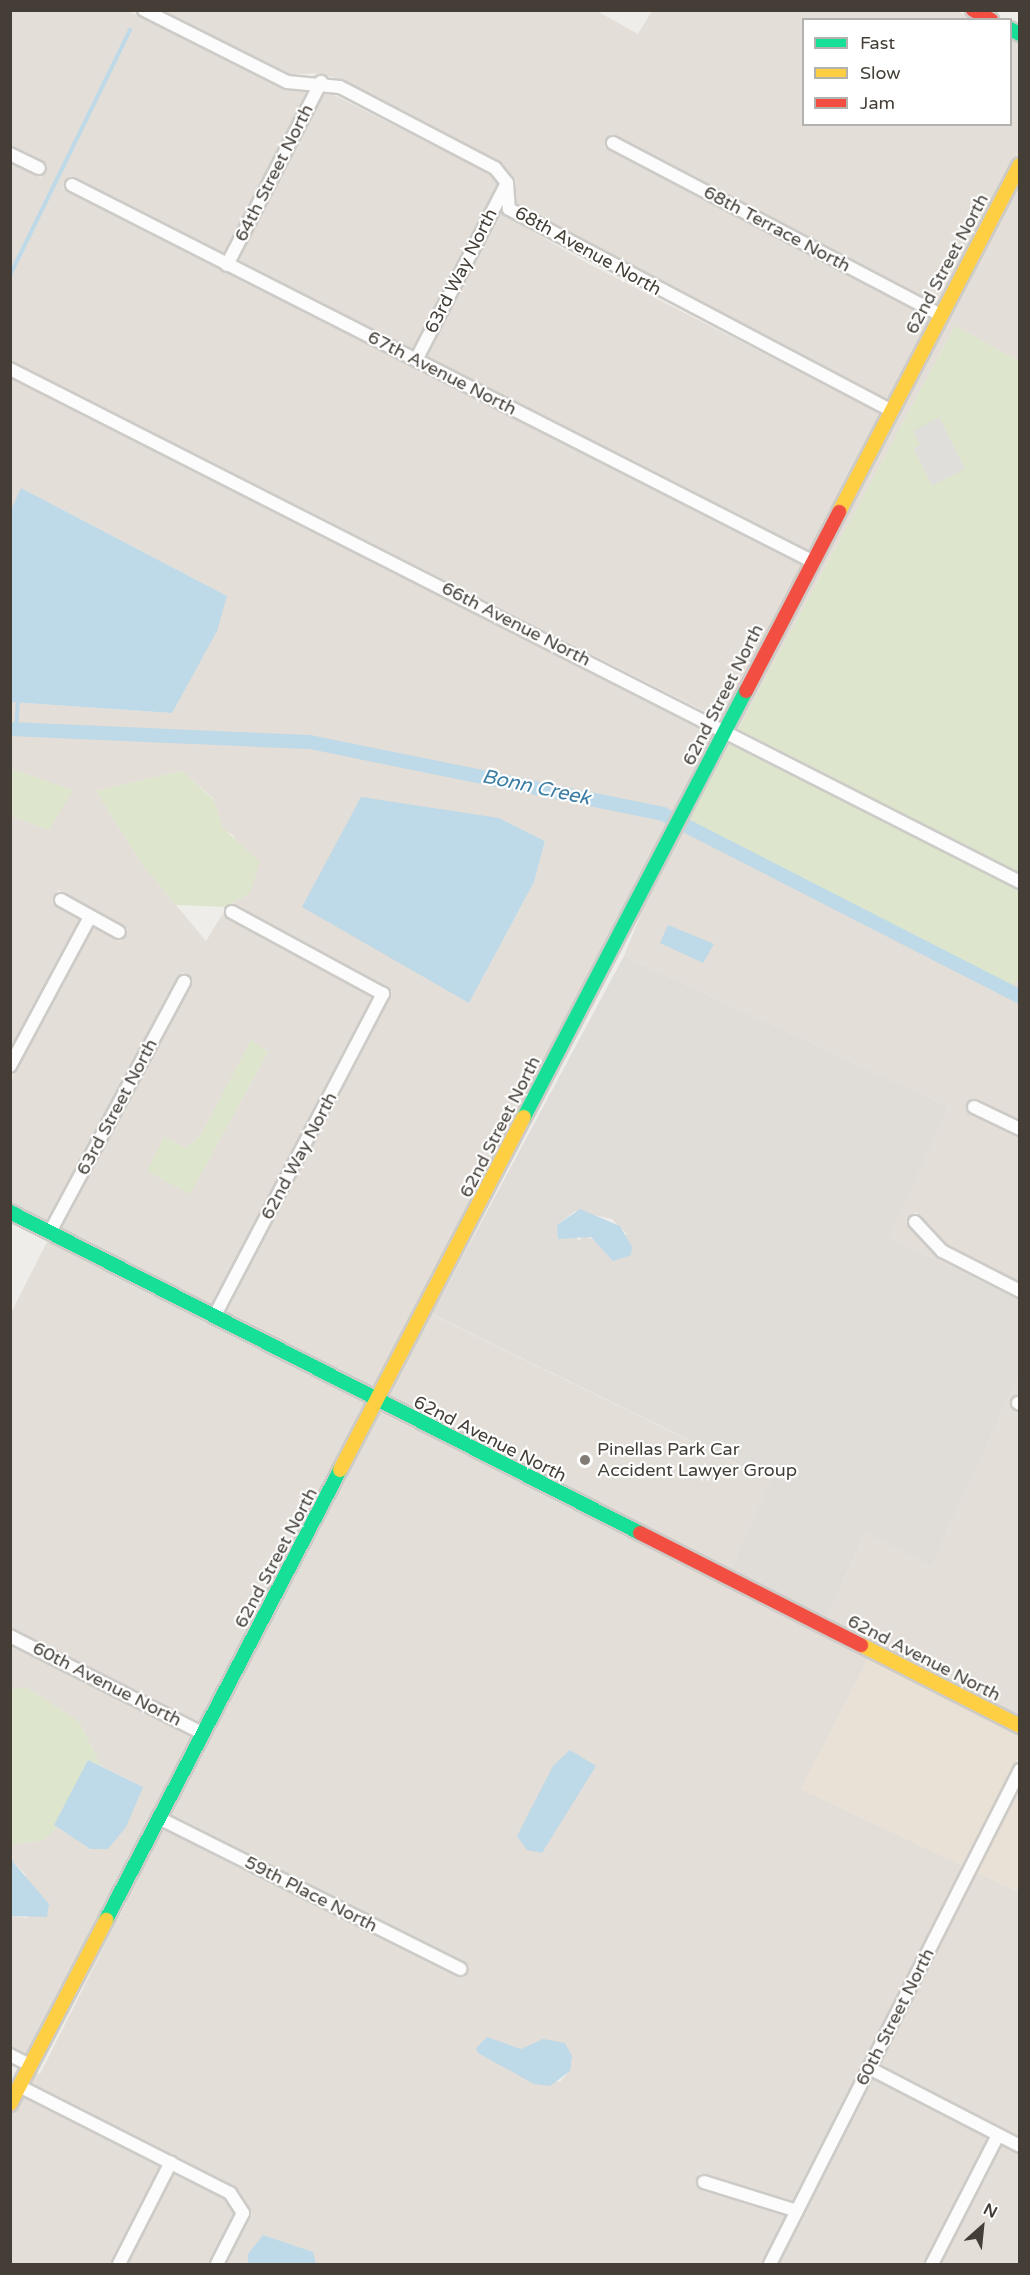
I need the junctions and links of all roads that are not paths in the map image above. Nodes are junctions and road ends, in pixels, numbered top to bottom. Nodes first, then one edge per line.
1 (144, 10) edge
2 (973, 10) edge
3 (987, 18) edge
4 (321, 82) junction
5 (613, 143) dead end
6 (10, 154) edge
7 (1020, 165) edge
8 (39, 168) dead end
9 (507, 183) junction
10 (72, 185) dead end
11 (227, 265) junction
12 (940, 315) junction
13 (416, 360) junction
14 (10, 369) edge
15 (891, 411) junction
16 (812, 561) junction
17 (725, 730) junction
18 (1020, 882) edge
19 (61, 900) dead end
20 (232, 912) dead end
21 (90, 917) junction
22 (119, 932) dead end
23 (184, 982) dead end
24 (10, 1066) edge
25 (974, 1107) dead end
26 (1020, 1129) edge
27 (10, 1212) edge
28 (915, 1222) dead end
29 (50, 1233) junction
30 (1020, 1291) edge
31 (214, 1317) junction
32 (379, 1402) junction
33 (10, 1635) edge
34 (1020, 1726) edge
35 (202, 1733) junction
36 (1020, 1770) edge
37 (161, 1819) junction
38 (461, 1969) dead end
39 (10, 2055) edge
40 (30, 2066) junction
41 (869, 2068) junction
42 (20, 2086) junction
43 (10, 2104) edge
44 (998, 2135) junction
45 (1020, 2146) edge
46 (171, 2162) junction
47 (704, 2182) dead end
48 (797, 2211) junction
49 (119, 2265) edge
50 (217, 2265) edge
51 (770, 2265) edge
52 (932, 2265) edge

1 - 4 street, 68th Avenue North
2 - 3 street
4 - 9 street, 68th Avenue North
4 - 11 street, 64th Street North
5 - 12 street, 68th Terrace North
6 - 8 street
7 - 12 street, 62nd Street North
9 - 13 street, 63rd Way North
9 - 15 street, 68th Avenue North
10 - 11 street, 67th Avenue North
11 - 13 street, 67th Avenue North
12 - 15 street, 62nd Street North
13 - 16 street, 67th Avenue North
14 - 17 street, 66th Avenue North
15 - 16 street, 62nd Street North
16 - 17 street, 62nd Street North
17 - 18 street, 66th Avenue North
17 - 32 street, 62nd Street North
19 - 21 street
20 - 31 street, 62nd Way North
21 - 22 street
21 - 24 street
23 - 29 street, 63rd Street North
25 - 26 street
27 - 29 street, 62nd Avenue North
28 - 30 street
29 - 31 street, 62nd Avenue North
31 - 32 street, 62nd Avenue North
32 - 34 street, 62nd Avenue North
32 - 35 street, 62nd Street North
33 - 35 street, 60th Avenue North
35 - 37 street, 62nd Street North
36 - 41 street, 60th Street North
37 - 38 street, 59th Place North
37 - 40 street, 62nd Street North
39 - 40 street
40 - 42 street, 62nd Street North
41 - 44 street
41 - 48 street, 60th Street North
42 - 43 street, 62nd Street North
42 - 46 street
44 - 45 street
44 - 52 street
46 - 49 street
46 - 50 street
47 - 48 street
48 - 51 street, 60th Street North

